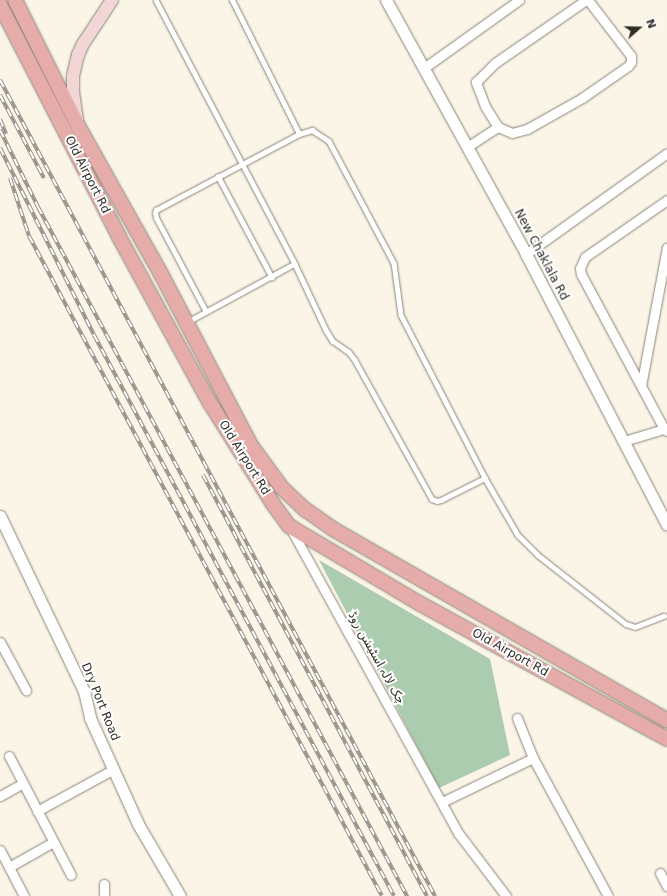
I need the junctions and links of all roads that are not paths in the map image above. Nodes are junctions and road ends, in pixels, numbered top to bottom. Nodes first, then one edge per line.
1 (15, 0) edge
2 (112, 0) edge
3 (156, 0) edge
4 (232, 0) edge
5 (386, 0) edge
6 (519, 0) edge
7 (587, 0) edge
8 (0, 4) edge
9 (424, 68) junction
10 (78, 126) junction
11 (498, 127) junction
12 (299, 134) junction
13 (467, 147) junction
14 (667, 153) edge
15 (242, 163) junction
16 (218, 176) junction
17 (667, 200) edge
18 (667, 246) edge
19 (526, 254) junction
20 (295, 264) junction
21 (272, 277) junction
22 (206, 312) junction
23 (187, 322) junction
24 (641, 386) junction
25 (666, 429) edge
26 (624, 441) junction
27 (485, 478) junction
28 (282, 488) junction
29 (272, 504) junction
30 (0, 516) edge
31 (667, 525) edge
32 (289, 526) junction
33 (333, 529) junction
34 (317, 543) junction
35 (664, 616) dead end
36 (0, 642) edge
37 (26, 690) dead end
38 (517, 718) dead end
39 (667, 720) edge
40 (667, 739) edge
41 (9, 756) dead end
42 (533, 758) junction
43 (114, 769) junction
44 (23, 783) junction
45 (0, 796) edge
46 (442, 802) junction
47 (37, 811) junction
48 (53, 842) junction
49 (0, 850) edge
50 (9, 867) junction
51 (660, 873) dead end
52 (70, 875) dead end
53 (104, 884) dead end
54 (667, 886) edge
55 (24, 896) edge
56 (104, 896) edge
57 (180, 896) edge
58 (506, 896) edge
59 (608, 896) edge

1 - 10 main road, Old Airport Rd
2 - 10 main road
3 - 15 lane
4 - 12 lane
5 - 9 street, New Chaklala Rd
6 - 9 street
7 - 11 street
7 - 11 street
8 - 29 main road, Old Airport Rd
9 - 13 street, New Chaklala Rd
10 - 23 main road, Old Airport Rd
11 - 13 street
12 - 15 lane
12 - 27 lane
13 - 19 street, New Chaklala Rd
14 - 19 street
15 - 16 lane
15 - 20 lane
16 - 21 lane
16 - 22 lane
17 - 24 street
18 - 24 street
19 - 26 street, New Chaklala Rd
20 - 21 lane
20 - 27 lane
21 - 22 lane
22 - 23 lane
23 - 28 main road, Old Airport Rd
24 - 25 street
25 - 26 street
26 - 31 street, New Chaklala Rd
27 - 35 lane
28 - 29 main road
28 - 33 main road, Old Airport Rd
29 - 32 main road, Old Airport Rd
30 - 43 street, Dry Port Road
32 - 34 main road, Old Airport Rd
32 - 46 street, چک لالہ اسٹیشن روڈ
33 - 34 main road
33 - 39 main road, Old Airport Rd
34 - 40 main road, Old Airport Rd
36 - 37 street
38 - 42 street
41 - 44 street
42 - 46 street
42 - 59 street
43 - 47 street
43 - 57 street, Dry Port Road
44 - 45 street
44 - 47 street
46 - 58 street, چک لالہ اسٹیشن روڈ
47 - 48 street
48 - 50 street
48 - 52 street
49 - 50 street
50 - 55 street
51 - 54 street
53 - 56 street

